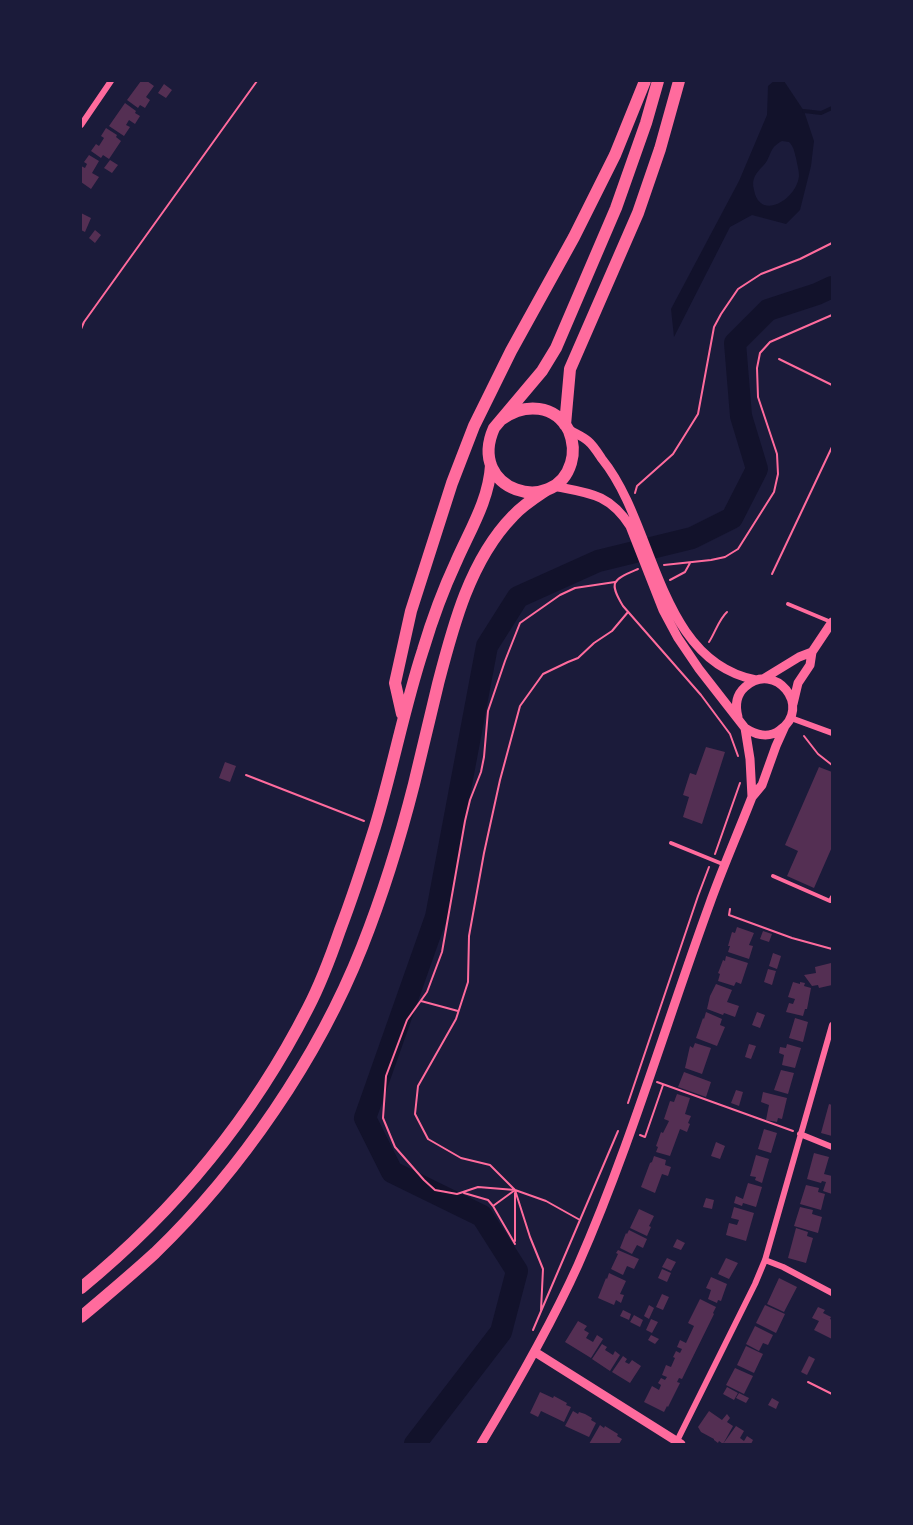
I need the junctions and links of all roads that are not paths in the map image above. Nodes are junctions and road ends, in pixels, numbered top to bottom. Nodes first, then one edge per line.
1 (111, 81) edge
2 (645, 81) edge
3 (658, 81) edge
4 (678, 81) edge
5 (81, 124) edge
6 (502, 419) junction
7 (566, 427) junction
8 (491, 465) junction
9 (550, 487) junction
10 (634, 524) junction
11 (660, 584) junction
12 (788, 604) dead end
13 (832, 622) edge
14 (812, 652) junction
15 (759, 679) junction
16 (793, 706) junction
17 (738, 717) junction
18 (403, 718) junction
19 (788, 722) junction
20 (745, 728) junction
21 (832, 733) edge
22 (752, 797) junction
23 (671, 843) dead end
24 (726, 865) junction
25 (773, 876) dead end
26 (832, 897) edge
27 (832, 1025) edge
28 (800, 1134) junction
29 (832, 1147) edge
30 (765, 1260) junction
31 (81, 1288) edge
32 (832, 1293) edge
33 (81, 1317) edge
34 (535, 1352) junction
35 (678, 1443) edge
36 (481, 1444) edge

1 - 5 street
2 - 18 main road
3 - 6 main road
4 - 7 main road
6 - 7 main road
6 - 8 main road
7 - 9 main road
7 - 10 street
8 - 9 main road
8 - 18 main road
9 - 10 street
9 - 33 main road
10 - 11 street
11 - 15 street
11 - 17 street
12 - 13 lane
13 - 14 street
14 - 15 street
14 - 16 street
15 - 16 street
15 - 17 street
16 - 19 street
17 - 20 street
18 - 31 main road
19 - 20 street
19 - 21 street
19 - 22 street
20 - 22 street
22 - 24 street
23 - 24 lane
24 - 34 street
25 - 26 lane
27 - 28 street
28 - 29 street
28 - 30 street
30 - 32 street
30 - 35 street
34 - 35 street
34 - 36 street

